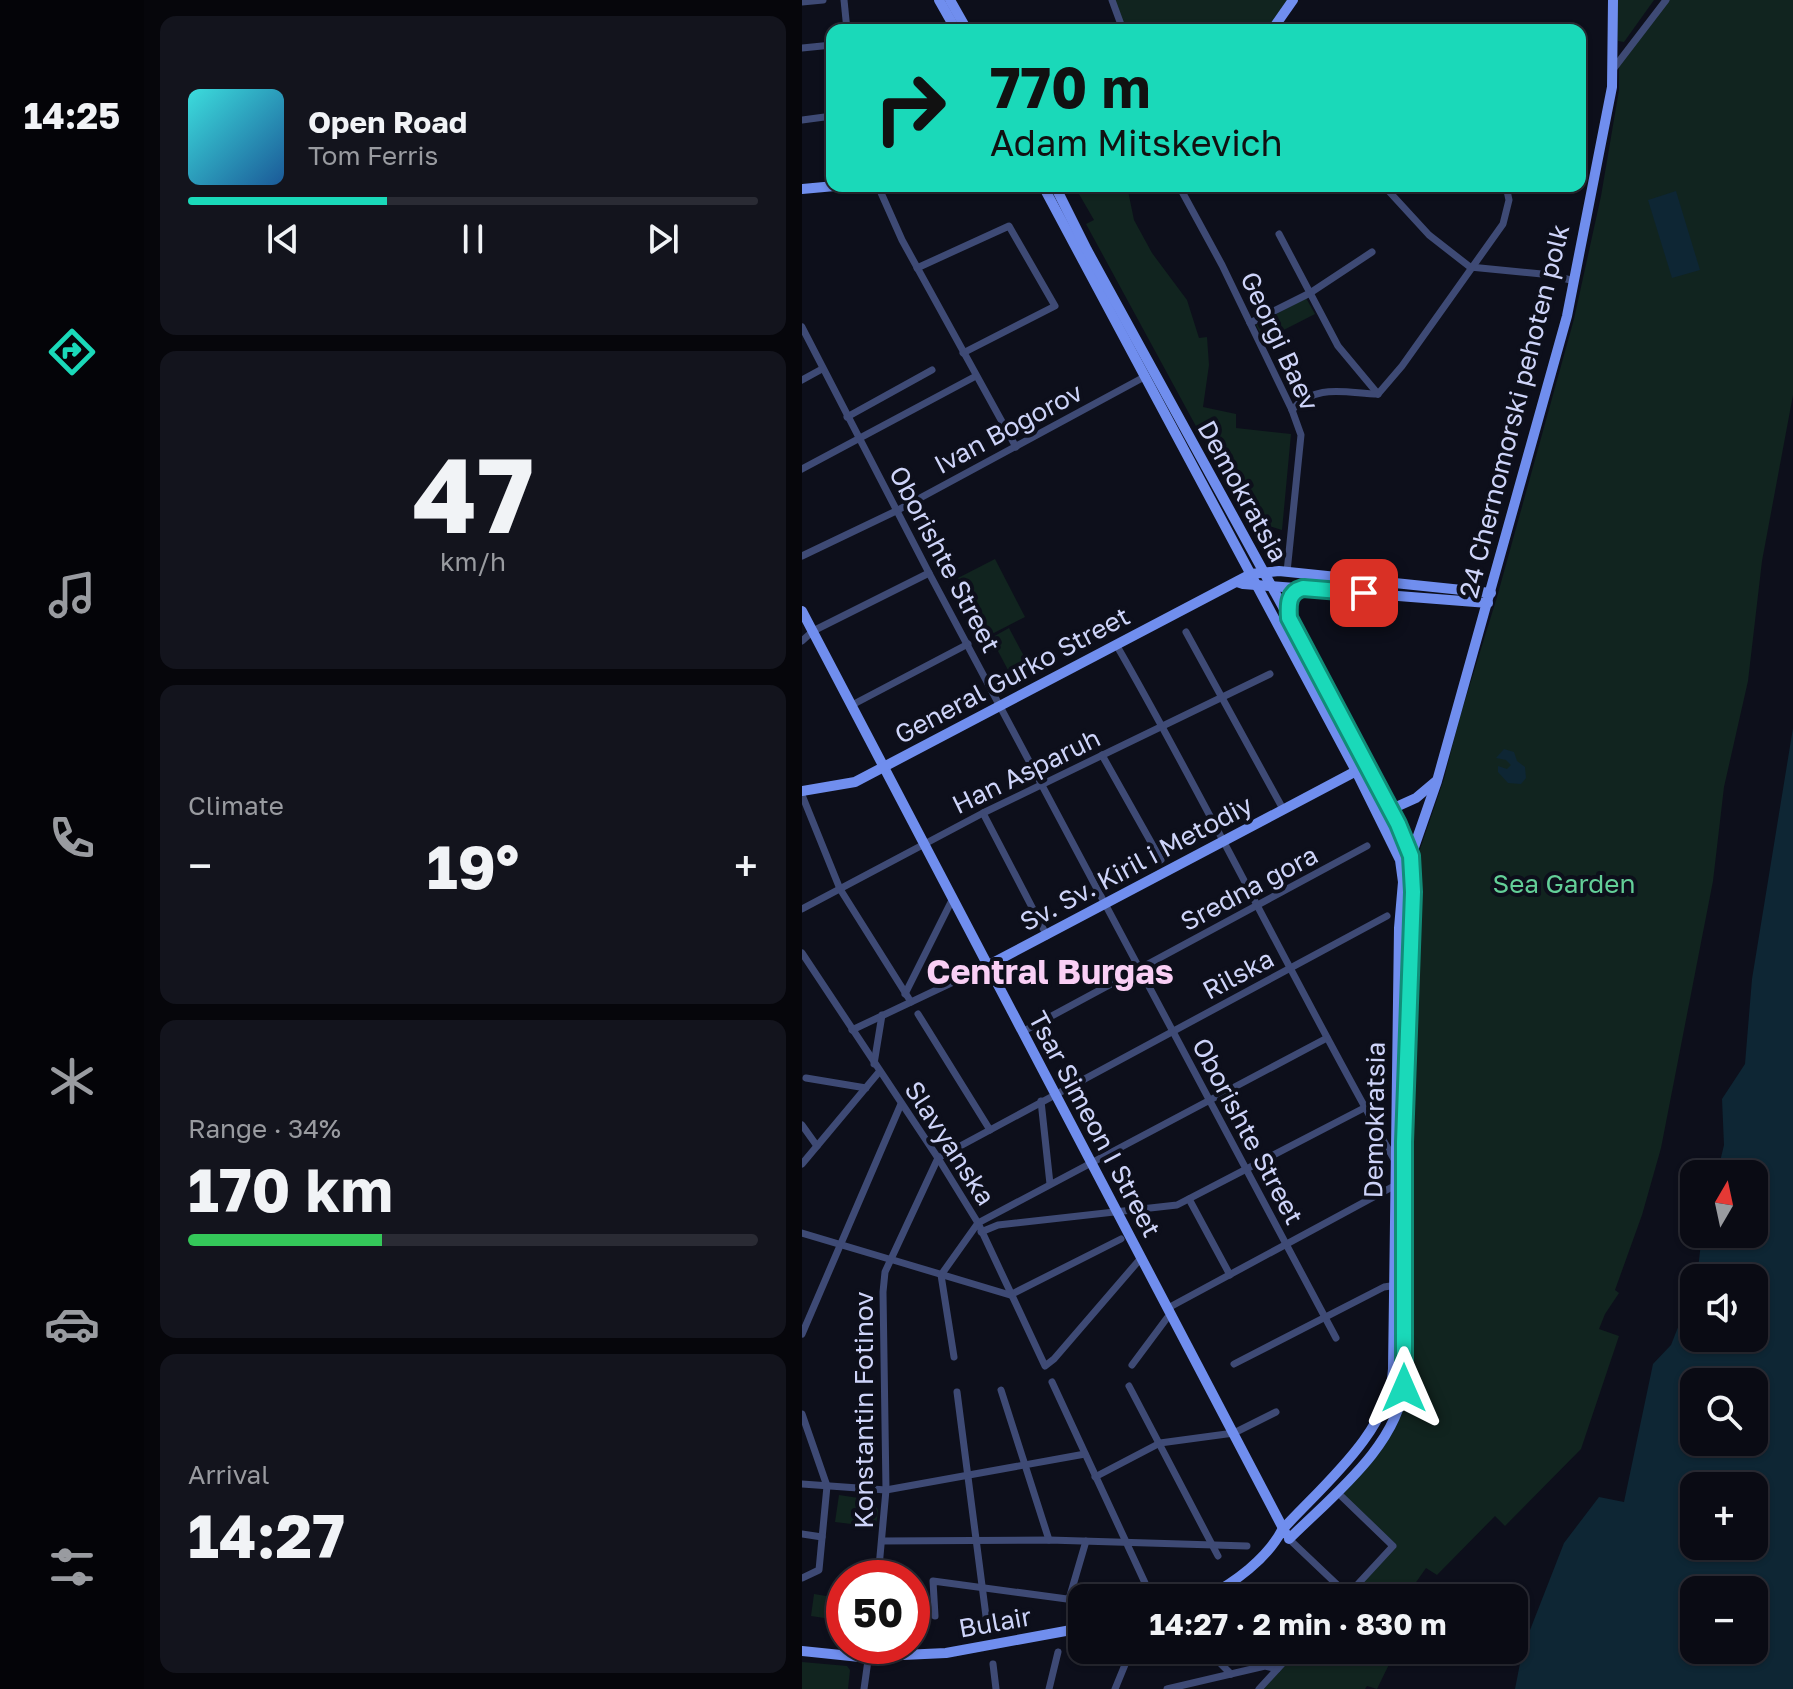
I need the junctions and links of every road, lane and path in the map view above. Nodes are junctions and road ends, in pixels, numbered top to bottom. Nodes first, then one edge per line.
1 (823, 0) edge
2 (844, 0) edge
3 (939, 0) edge
4 (950, 0) edge
5 (1112, 0) edge
6 (1293, 0) edge
7 (1613, 0) edge
8 (1666, 0) edge
9 (802, 2) edge
10 (846, 24) edge
11 (953, 24) edge
12 (964, 24) edge
13 (1121, 24) edge
14 (1278, 24) edge
15 (826, 46) edge
16 (802, 48) edge
17 (1614, 68) junction
18 (826, 117) edge
19 (802, 120) edge
20 (826, 187) edge
21 (802, 189) edge
22 (881, 192) edge
23 (1046, 192) edge
24 (1058, 192) edge
25 (1068, 192) edge
26 (1182, 192) edge
27 (1389, 192) edge
28 (1507, 192) edge
29 (1070, 213) junction
30 (1279, 234) dead end
31 (1372, 252) dead end
32 (1470, 267) junction
33 (917, 268) junction
34 (1574, 281) junction
35 (1310, 293) junction
36 (1250, 323) junction
37 (802, 327) edge
38 (963, 353) junction
39 (822, 369) junction
40 (932, 370) dead end
41 (976, 376) junction
42 (1146, 376) junction
43 (802, 380) edge
44 (1378, 394) junction
45 (1292, 410) junction
46 (847, 417) junction
47 (860, 440) junction
48 (1016, 447) junction
49 (802, 469) edge
50 (896, 511) junction
51 (802, 556) edge
52 (1287, 572) junction
53 (929, 573) junction
54 (1257, 573) junction
55 (1237, 582) junction
56 (1257, 585) junction
57 (1270, 586) junction
58 (1303, 588) junction
59 (1489, 598) junction
60 (802, 611) edge
61 (1289, 618) junction
62 (813, 631) junction
63 (1186, 632) dead end
64 (802, 641) edge
65 (968, 644) junction
66 (1117, 646) junction
67 (1270, 674) dead end
68 (1220, 697) junction
69 (852, 705) junction
70 (1000, 706) junction
71 (1161, 726) junction
72 (1102, 755) junction
73 (883, 767) junction
74 (1361, 768) junction
75 (1437, 781) junction
76 (1042, 785) junction
77 (802, 793) edge
78 (1283, 809) junction
79 (1390, 811) junction
80 (983, 813) junction
81 (1384, 826) junction
82 (1224, 841) junction
83 (923, 846) junction
84 (1367, 846) dead end
85 (1411, 856) junction
86 (1161, 860) dead end
87 (840, 889) junction
88 (952, 900) junction
89 (1105, 905) junction
90 (1257, 906) junction
91 (802, 909) edge
92 (1387, 916) dead end
93 (1047, 936) junction
94 (802, 953) edge
95 (987, 966) junction
96 (1290, 968) junction
97 (1138, 969) junction
98 (905, 994) junction
99 (911, 1002) junction
100 (918, 1014) dead end
101 (882, 1015) junction
102 (852, 1030) junction
103 (1022, 1032) junction
104 (1173, 1032) junction
105 (1327, 1038) junction
106 (877, 1068) junction
107 (806, 1078) dead end
108 (866, 1088) junction
109 (1055, 1093) junction
110 (1041, 1101) junction
111 (1211, 1102) junction
112 (901, 1104) junction
113 (1364, 1108) junction
114 (802, 1125) edge
115 (990, 1130) junction
116 (817, 1146) junction
117 (938, 1158) junction
118 (1395, 1161) junction
119 (1091, 1162) junction
120 (802, 1164) edge
121 (1247, 1171) junction
122 (1050, 1184) junction
123 (1394, 1186) junction
124 (1189, 1199) junction
125 (1117, 1213) junction
126 (979, 1228) junction
127 (802, 1233) edge
128 (1121, 1239) dead end
129 (839, 1244) junction
130 (1285, 1245) junction
131 (1141, 1258) junction
132 (891, 1260) junction
133 (941, 1275) junction
134 (1230, 1275) junction
135 (1398, 1285) junction
136 (1010, 1295) junction
137 (802, 1305) edge
138 (814, 1307) junction
139 (1170, 1312) junction
140 (1324, 1316) junction
141 (802, 1334) edge
142 (1336, 1338) dead end
143 (954, 1357) dead end
144 (1234, 1364) dead end
145 (1132, 1365) dead end
146 (1052, 1382) dead end
147 (1129, 1386) dead end
148 (1001, 1390) dead end
149 (957, 1392) dead end
150 (1276, 1412) dead end
151 (802, 1414) edge
152 (1234, 1433) junction
153 (1160, 1443) junction
154 (1085, 1454) junction
155 (1025, 1467) junction
156 (968, 1477) junction
157 (1095, 1477) junction
158 (802, 1484) edge
159 (827, 1486) junction
160 (886, 1490) junction
161 (1337, 1492) junction
162 (802, 1534) edge
163 (1286, 1534) junction
164 (822, 1537) junction
165 (976, 1540) junction
166 (1049, 1540) junction
167 (882, 1541) junction
168 (1086, 1541) junction
169 (1125, 1541) junction
170 (1214, 1546) junction
171 (1247, 1546) dead end
172 (1218, 1556) dead end
173 (880, 1560) edge
174 (802, 1578) edge
175 (1231, 1583) edge
176 (1073, 1584) edge
177 (1145, 1584) edge
178 (1334, 1584) edge
179 (1357, 1584) edge
180 (983, 1589) junction
181 (1068, 1599) edge
182 (935, 1616) dead end
183 (987, 1624) dead end
184 (1068, 1631) edge
185 (802, 1651) edge
186 (826, 1651) edge
187 (1058, 1652) dead end
188 (930, 1653) edge
189 (867, 1664) edge
190 (993, 1664) dead end
191 (1125, 1664) edge
192 (1221, 1664) edge
193 (1274, 1664) edge
194 (1282, 1664) edge
195 (1277, 1669) junction
196 (1231, 1674) junction
197 (864, 1689) edge
198 (996, 1689) edge
199 (1049, 1689) edge
200 (1115, 1689) edge
201 (1167, 1689) edge
202 (1259, 1689) edge

1 - 9 street
2 - 10 street
3 - 11 main road
4 - 12 main road
5 - 13 street
6 - 14 main road
7 - 17 main road, 24 Chernomorski pehoten polk
8 - 17 street
15 - 16 street
17 - 34 main road, 24 Chernomorski pehoten polk
18 - 19 street
20 - 21 main road
22 - 33 street
23 - 42 main road, Demokratsia
24 - 29 main road, Demokratsia
25 - 29 main road
26 - 36 street, Georgi Baev
27 - 32 street
28 - 32 street
29 - 54 main road, Demokratsia
30 - 35 street
31 - 35 street
32 - 34 street
32 - 44 street
33 - 38 street
33 - 38 street
34 - 59 main road, 24 Chernomorski pehoten polk
35 - 36 street
35 - 44 street
36 - 45 street, Georgi Baev
37 - 39 street, Oborishte Street
38 - 41 street
39 - 43 street
39 - 46 street, Oborishte Street
40 - 46 street
41 - 47 street
41 - 48 street
42 - 48 street, Ivan Bogorov
42 - 54 main road, Demokratsia
44 - 45 street
45 - 52 street, Georgi Baev
46 - 47 street, Oborishte Street
47 - 49 street
47 - 50 street, Oborishte Street
48 - 50 street, Ivan Bogorov
50 - 51 street, Ivan Bogorov
50 - 53 street, Oborishte Street
52 - 54 main road
52 - 59 main road
53 - 62 street
53 - 65 street, Oborishte Street
54 - 55 main road, General Gurko Street
54 - 56 main road, Demokratsia
54 - 57 main road, Demokratsia
55 - 56 main road
55 - 66 main road, General Gurko Street
56 - 57 main road
56 - 74 main road, Demokratsia
57 - 58 main road
57 - 61 main road, Demokratsia
58 - 59 main road
58 - 61 main road
59 - 75 main road, 24 Chernomorski pehoten polk
60 - 62 main road, Tsar Simeon I Street
61 - 74 main road, Demokratsia
62 - 64 street
62 - 69 main road, Tsar Simeon I Street
63 - 68 street
65 - 69 street
65 - 70 street, Oborishte Street
66 - 70 main road, General Gurko Street
66 - 71 street
67 - 68 street, Han Asparuh
68 - 71 street, Han Asparuh
68 - 78 street
69 - 73 main road, Tsar Simeon I Street
70 - 73 main road, General Gurko Street
70 - 76 street, Oborishte Street
71 - 72 street, Han Asparuh
71 - 82 street
72 - 76 street, Han Asparuh
72 - 86 street
73 - 77 main road, General Gurko Street
73 - 83 main road, Tsar Simeon I Street
74 - 78 main road, Sv. Sv. Kiril i Metodiy
74 - 79 main road, Demokratsia
74 - 81 main road, Demokratsia
75 - 79 main road
75 - 85 main road, 24 Chernomorski pehoten polk
76 - 80 street, Han Asparuh
76 - 89 street, Oborishte Street
77 - 87 street
78 - 82 main road, Sv. Sv. Kiril i Metodiy
79 - 81 main road
79 - 85 main road, Demokratsia
80 - 83 street, Han Asparuh
80 - 93 street
81 - 118 main road, Demokratsia
82 - 89 main road, Sv. Sv. Kiril i Metodiy
82 - 90 street
83 - 87 street, Han Asparuh
83 - 88 main road, Tsar Simeon I Street
84 - 90 street, Sredna gora
85 - 135 main road, Demokratsia
87 - 91 street, Han Asparuh
87 - 98 street
88 - 95 main road, Tsar Simeon I Street
88 - 98 street
89 - 93 main road, Sv. Sv. Kiril i Metodiy
89 - 97 street, Oborishte Street
90 - 96 street
90 - 97 street, Sredna gora
92 - 96 street, Rilska
93 - 95 main road, Sv. Sv. Kiril i Metodiy
94 - 102 street, Slavyanska
95 - 99 street, Sv. Sv. Kiril i Metodiy
95 - 103 main road, Tsar Simeon I Street
96 - 104 street, Rilska
96 - 105 street
97 - 103 street, Sredna gora
97 - 104 street, Oborishte Street
98 - 99 street
99 - 101 street, Sv. Sv. Kiril i Metodiy
100 - 115 street
101 - 102 street, Sv. Sv. Kiril i Metodiy
101 - 106 street
102 - 106 street, Slavyanska
103 - 109 main road, Tsar Simeon I Street
104 - 109 street, Rilska
104 - 111 street, Oborishte Street
105 - 111 street
105 - 113 street
106 - 108 street
106 - 112 street, Slavyanska
107 - 108 street
108 - 116 street
109 - 110 street, Rilska
109 - 119 main road, Tsar Simeon I Street
110 - 115 street, Rilska
110 - 122 street
111 - 119 street
111 - 121 street, Oborishte Street
112 - 117 street, Slavyanska
112 - 129 street
113 - 118 street
113 - 121 street
114 - 116 street
115 - 117 street, Rilska
116 - 120 street
117 - 126 street, Slavyanska
117 - 132 street, Konstantin Fotinov
118 - 123 main road, Demokratsia
119 - 122 street
119 - 125 main road, Tsar Simeon I Street
121 - 124 street
121 - 130 street, Oborishte Street
122 - 126 street
123 - 130 street
123 - 135 main road, Demokratsia
124 - 125 street
124 - 134 street
125 - 126 street
125 - 131 main road, Tsar Simeon I Street
126 - 133 street
126 - 136 street, Slavyanska
127 - 129 street
128 - 136 street
129 - 132 street
129 - 138 street
130 - 134 street
130 - 140 street, Oborishte Street
131 - 136 street, Slavyanska
131 - 139 main road, Tsar Simeon I Street
132 - 133 street
132 - 160 street, Konstantin Fotinov
133 - 136 street
133 - 143 street
134 - 139 street
135 - 140 street
135 - 161 main road, Demokratsia
135 - 163 main road, Demokratsia
137 - 138 street
138 - 141 street
139 - 145 street
139 - 152 main road, Tsar Simeon I Street
140 - 142 street, Oborishte Street
140 - 144 street
146 - 154 street
147 - 153 street
148 - 155 street
149 - 156 street
150 - 152 street
151 - 159 street
152 - 153 street
152 - 163 main road, Tsar Simeon I Street
153 - 157 street
153 - 170 street
154 - 155 street
154 - 157 street
155 - 156 street
155 - 166 street
156 - 160 street
156 - 165 street
157 - 169 street
158 - 159 street
159 - 160 street
159 - 164 street
160 - 167 street, Konstantin Fotinov
161 - 163 main road, Demokratsia
161 - 179 street
162 - 164 street
163 - 175 main road
163 - 178 street, Tsar Simeon I Street
164 - 174 street
165 - 166 street
165 - 167 street
165 - 180 street
166 - 168 street
167 - 173 street, Konstantin Fotinov
168 - 169 street
168 - 176 street
169 - 170 street
169 - 177 street
170 - 171 street
170 - 172 street
180 - 181 street
180 - 182 street
180 - 183 street
184 - 188 main road, Bulair
185 - 186 main road, Bulair
187 - 199 street
189 - 197 street
190 - 198 street
191 - 200 street
192 - 196 street
193 - 195 street
194 - 195 street
195 - 196 street
195 - 202 street
196 - 201 street

